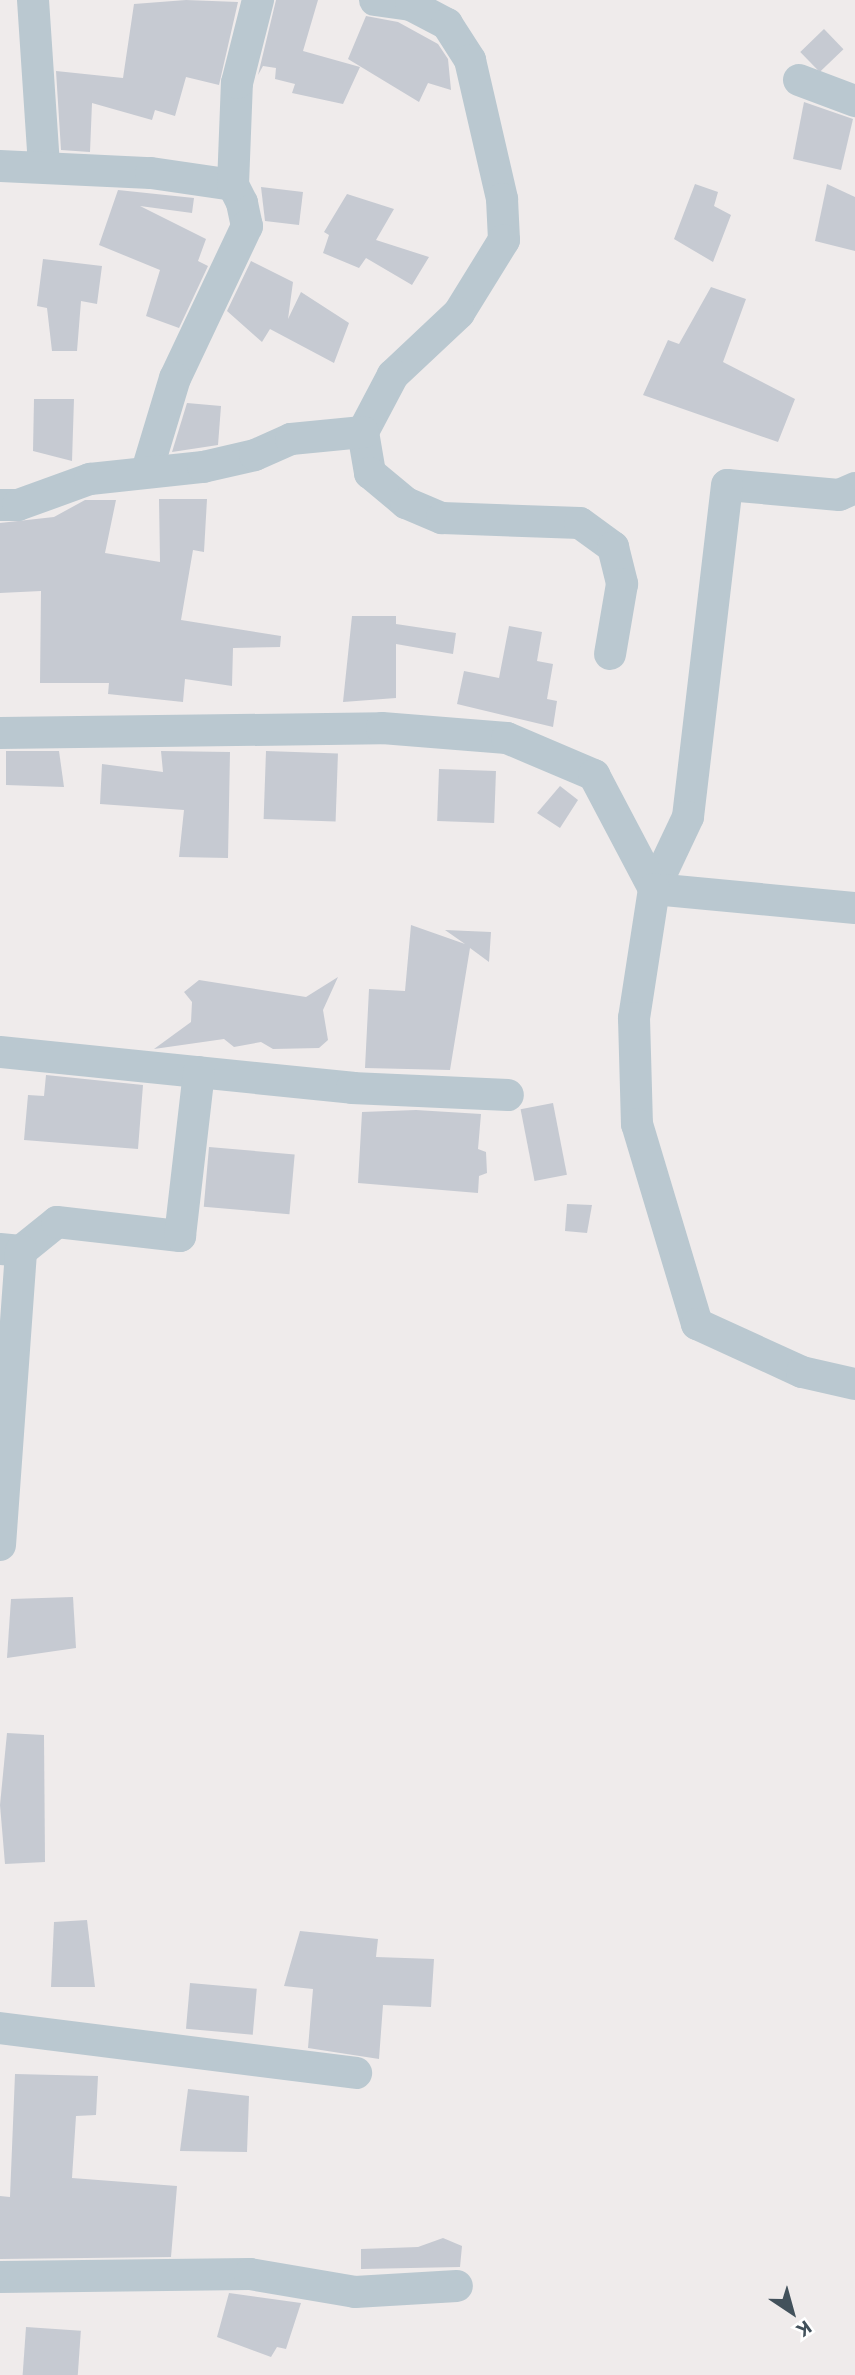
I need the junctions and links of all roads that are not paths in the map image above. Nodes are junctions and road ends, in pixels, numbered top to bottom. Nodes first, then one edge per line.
1 (33, 0) edge
2 (258, 0) edge
3 (375, 0) edge
4 (799, 80) dead end
5 (855, 101) edge
6 (0, 166) edge
7 (44, 166) junction
8 (233, 185) junction
9 (362, 432) junction
10 (147, 471) junction
11 (855, 488) edge
12 (0, 505) edge
13 (610, 654) dead end
14 (0, 733) edge
15 (654, 889) junction
16 (855, 908) edge
17 (0, 1052) edge
18 (199, 1072) junction
19 (508, 1095) dead end
20 (11, 1250) edge
21 (855, 1384) edge
22 (0, 1545) edge
23 (0, 2031) edge
24 (356, 2073) dead end
25 (0, 2277) edge
26 (457, 2286) dead end

1 - 7 street
2 - 8 street
3 - 9 street
4 - 5 street
6 - 7 street
7 - 8 street
8 - 10 street
9 - 10 street
9 - 13 street
10 - 12 street
11 - 15 street
14 - 15 street
15 - 16 street
15 - 21 street
17 - 18 street
18 - 19 street
18 - 20 street
20 - 22 street
23 - 24 street
25 - 26 street

